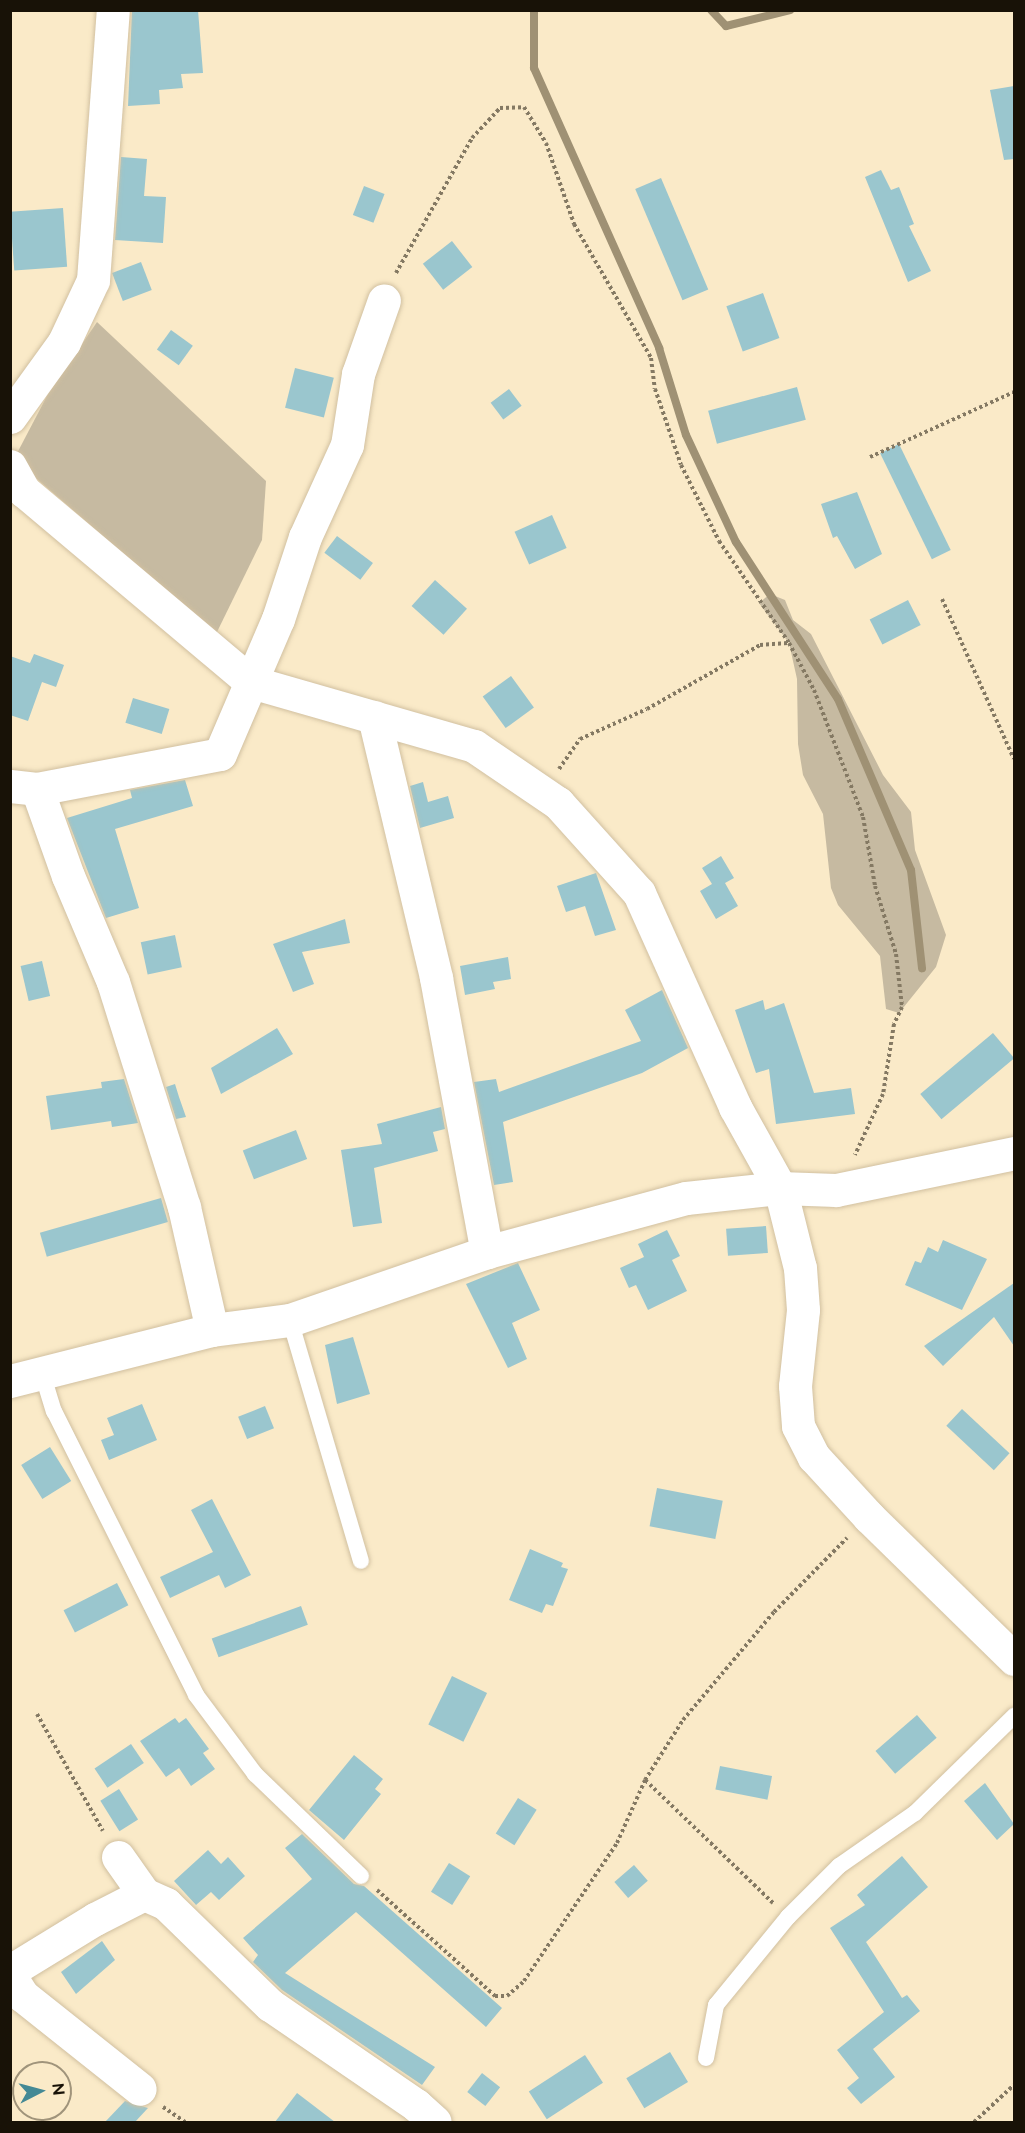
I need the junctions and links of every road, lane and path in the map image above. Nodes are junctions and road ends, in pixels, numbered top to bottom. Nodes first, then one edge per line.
1 (113, 10) edge
2 (384, 300) joint
3 (1014, 392) edge
4 (10, 417) edge
5 (870, 457) dead end
6 (10, 466) edge
7 (942, 599) dead end
8 (789, 643) junction
9 (251, 682) junction
10 (374, 717) junction
11 (1014, 759) edge
12 (24, 787) edge
13 (558, 803) junction
14 (1014, 1153) edge
15 (780, 1188) junction
16 (836, 1190) junction
17 (487, 1252) junction
18 (290, 1320) junction
19 (212, 1330) junction
20 (43, 1376) junction
21 (10, 1381) edge
22 (869, 1517) junction
23 (361, 1561) dead end
24 (1014, 1659) edge
25 (37, 1714) dead end
26 (1014, 1716) edge
27 (645, 1780) junction
28 (118, 1857) joint
29 (361, 1876) joint
30 (144, 1894) junction
31 (788, 1917) junction
32 (14, 1988) edge
33 (706, 2058) dead end
34 (1014, 2085) edge
35 (140, 2089) dead end
36 (435, 2122) edge
37 (974, 2122) edge

1 - 4 street
2 - 8 path
2 - 9 street
3 - 5 path
6 - 9 street
7 - 11 path
8 - 13 path
8 - 16 path
9 - 10 street
9 - 12 street
10 - 13 street
10 - 17 street
12 - 19 street
13 - 15 street
14 - 16 street
15 - 16 street
15 - 17 street
15 - 22 street
17 - 18 street
18 - 19 street
18 - 23 lane
19 - 20 street
20 - 21 street
20 - 29 lane
22 - 24 street
22 - 27 path
25 - 28 path
26 - 31 lane
27 - 29 path
27 - 31 path
28 - 30 street
30 - 32 street
30 - 36 street
31 - 33 lane
32 - 35 street
34 - 37 path

